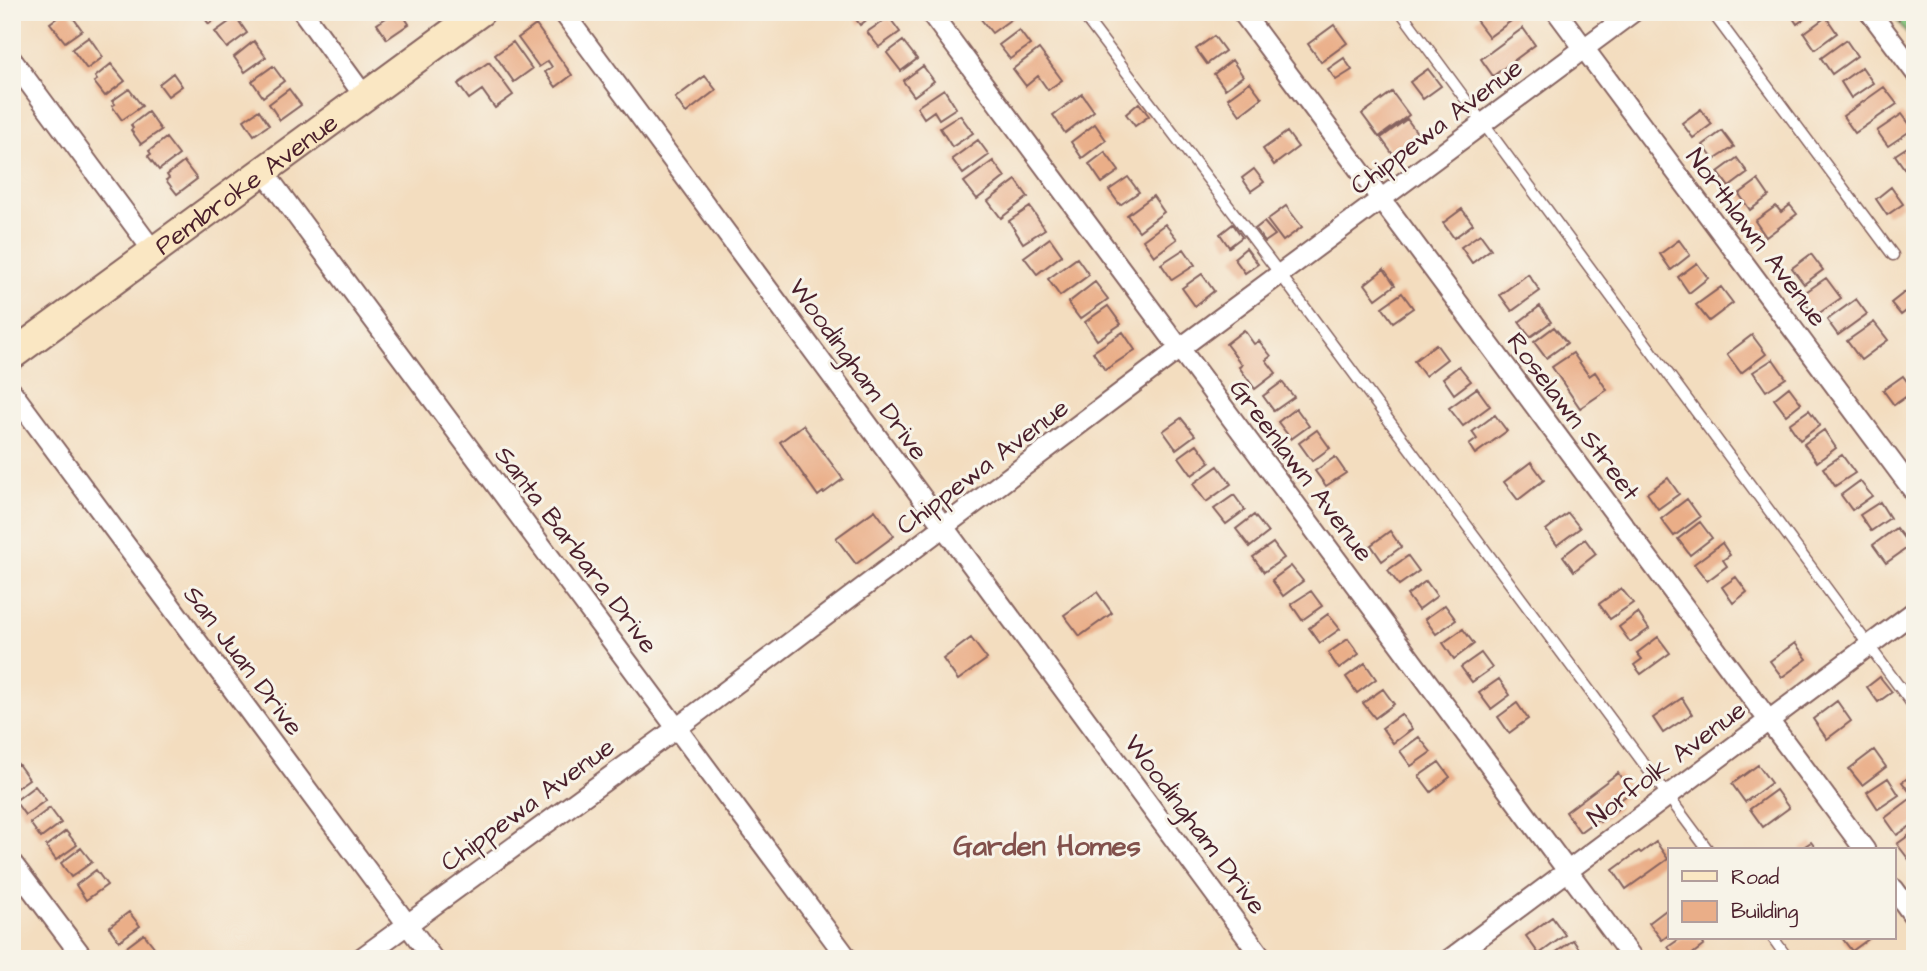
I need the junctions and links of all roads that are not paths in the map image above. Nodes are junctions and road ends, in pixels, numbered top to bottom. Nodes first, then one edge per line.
1 (303, 12) edge
2 (480, 12) edge
3 (563, 12) edge
4 (930, 12) edge
5 (1081, 12) edge
6 (1242, 12) edge
7 (1401, 12) edge
8 (1558, 12) edge
9 (1633, 12) edge
10 (1713, 12) edge
11 (1870, 12) edge
12 (1584, 48) junction
13 (12, 60) edge
14 (1915, 72) edge
15 (365, 97) junction
16 (1483, 123) junction
17 (264, 172) junction
18 (1381, 200) junction
19 (153, 252) junction
20 (1893, 255) dead end
21 (1280, 274) junction
22 (1180, 349) junction
23 (12, 355) edge
24 (12, 392) edge
25 (1915, 493) edge
26 (944, 528) junction
27 (1915, 611) edge
28 (1869, 645) junction
29 (1915, 708) edge
30 (1768, 720) junction
31 (677, 728) junction
32 (1666, 796) junction
33 (1706, 848) edge
34 (1864, 848) edge
35 (12, 863) edge
36 (1567, 870) junction
37 (1896, 892) edge
38 (1915, 918) edge
39 (407, 924) junction
40 (1774, 940) edge
41 (84, 959) edge
42 (360, 959) edge
43 (433, 959) edge
44 (848, 959) edge
45 (1263, 959) edge
46 (1450, 959) edge
47 (1633, 959) edge
48 (1788, 959) edge

1 - 15 street
2 - 15 street, Pembroke Avenue
3 - 26 street, Woodingham Drive
4 - 22 street, Greenlawn Avenue
5 - 21 lane
6 - 18 street, Roselawn Street
7 - 16 lane
8 - 12 street, Northlawn Avenue
9 - 12 street, Chippewa Avenue
10 - 20 lane
11 - 14 street
12 - 16 street, Chippewa Avenue
12 - 25 street, Northlawn Avenue
13 - 19 street
15 - 17 street, Pembroke Avenue
16 - 18 street, Chippewa Avenue
16 - 28 lane
17 - 19 street, Pembroke Avenue
17 - 31 street, Santa Barbara Drive
18 - 21 street, Chippewa Avenue
18 - 30 street, Roselawn Street
19 - 23 street, Pembroke Avenue
21 - 22 street, Chippewa Avenue
21 - 32 lane
22 - 26 street, Chippewa Avenue
22 - 36 street, Greenlawn Avenue
24 - 39 street, San Juan Drive
26 - 31 street, Chippewa Avenue
26 - 45 street, Woodingham Drive
27 - 28 street, Norfolk Avenue
28 - 29 lane
28 - 30 street, Norfolk Avenue
30 - 32 street, Norfolk Avenue
30 - 34 street, Roselawn Street
31 - 39 street, Chippewa Avenue
31 - 44 street, Santa Barbara Drive
32 - 33 lane
32 - 36 street, Norfolk Avenue
35 - 41 street
36 - 46 street, Norfolk Avenue
36 - 47 street, Greenlawn Avenue
37 - 38 street
39 - 42 street, Chippewa Avenue
39 - 43 street, San Juan Drive
40 - 48 lane

